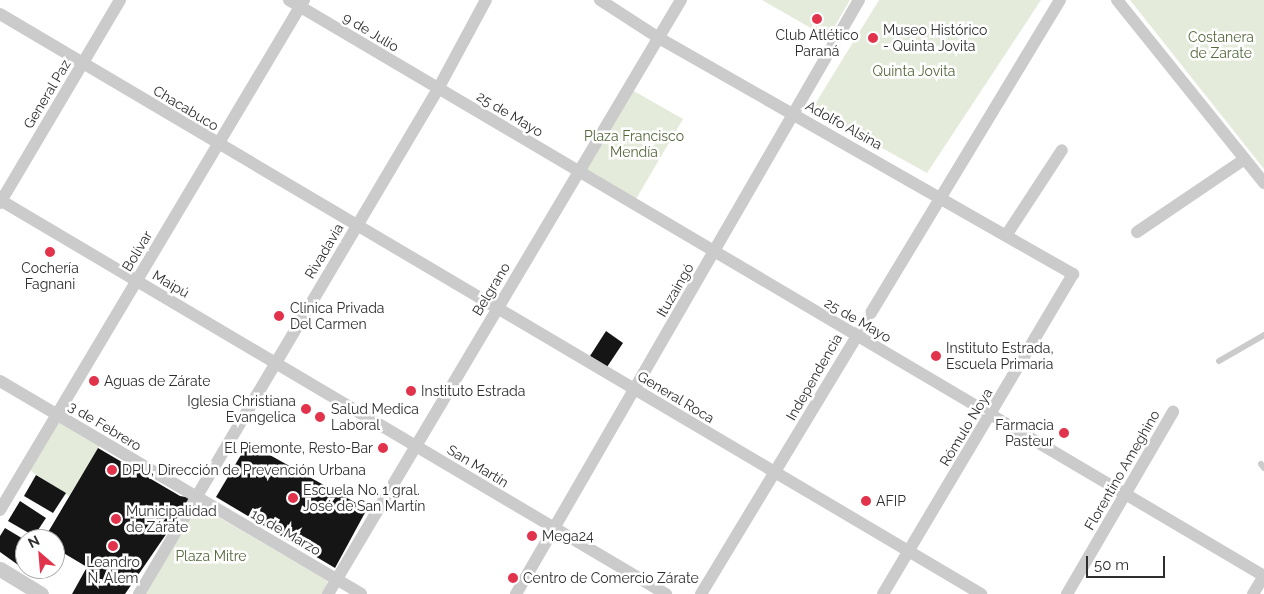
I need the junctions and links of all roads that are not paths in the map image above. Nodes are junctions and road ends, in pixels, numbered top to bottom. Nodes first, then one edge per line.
1 (120, 0) edge
2 (486, 0) edge
3 (600, 0) edge
4 (681, 0) edge
5 (860, 0) edge
6 (1060, 0) edge
7 (1117, 0) edge
8 (298, 2) edge
9 (0, 14) edge
10 (659, 38) junction
11 (83, 63) junction
12 (438, 89) junction
13 (796, 115) junction
14 (218, 145) junction
15 (1062, 150) dead end
16 (1245, 159) junction
17 (577, 172) junction
18 (1264, 183) edge
19 (941, 197) junction
20 (0, 201) edge
21 (357, 225) junction
22 (1137, 232) dead end
23 (1007, 234) junction
24 (715, 252) junction
25 (1073, 274) joint
26 (136, 281) junction
27 (497, 308) junction
28 (1264, 335) edge
29 (854, 336) junction
30 (1219, 361) dead end
31 (275, 363) junction
32 (0, 381) edge
33 (635, 390) junction
34 (1173, 412) dead end
35 (991, 413) junction
36 (57, 415) junction
37 (416, 446) junction
38 (776, 473) junction
39 (1125, 495) junction
40 (195, 497) junction
41 (0, 510) edge
42 (554, 528) junction
43 (909, 552) junction
44 (0, 569) edge
45 (1264, 576) edge
46 (337, 579) junction
47 (41, 594) edge
48 (139, 594) edge
49 (328, 594) edge
50 (362, 594) edge
51 (516, 594) edge
52 (666, 594) edge
53 (701, 594) edge
54 (883, 594) edge
55 (980, 594) edge
56 (1067, 594) edge
57 (1253, 594) edge

1 - 11 street, General Paz
2 - 12 street, Rivadavia
3 - 10 street, Adolfo Alsina
4 - 10 street, Belgrano
5 - 13 street, Ituzaingó
6 - 19 street, Independencia
7 - 16 street
8 - 12 street, 9 de Julio
8 - 14 street, Bolívar
9 - 11 street, Chacabuco
10 - 13 street, Adolfo Alsina
10 - 17 street, Belgrano
11 - 14 street, Chacabuco
11 - 20 street, General Paz
12 - 17 street, 25 de Mayo
12 - 21 street, Rivadavia
13 - 19 street, Adolfo Alsina
13 - 24 street, Ituzaingó
14 - 21 street, Chacabuco
14 - 26 street, Bolívar
15 - 23 street
16 - 18 street
16 - 22 street
17 - 24 street, 25 de Mayo
17 - 27 street, Belgrano
19 - 23 street, Adolfo Alsina
19 - 29 street, Independencia
20 - 26 street, Maipú
21 - 27 street, General Roca
21 - 31 street, Rivadavia
23 - 25 street, Adolfo Alsina
24 - 29 street, 25 de Mayo
24 - 33 street, Ituzaingó
25 - 35 street, Rómulo Noya
26 - 31 street, Maipú
26 - 36 street, Bolívar
27 - 33 street, General Roca
27 - 37 street, Belgrano
28 - 30 lane
29 - 35 street, 25 de Mayo
29 - 38 street, Independencia
31 - 37 street, San Martín
31 - 40 street, Rivadavia
32 - 36 street, 3 de Febrero
33 - 38 street, General Roca
33 - 42 street, Ituzaingó
34 - 39 street, Florentino Ameghino
35 - 39 street, 25 de Mayo
35 - 43 street, Rómulo Noya
36 - 40 street, 3 de Febrero
36 - 41 street, Bolívar
37 - 42 street, San Martín
37 - 46 street, Belgrano
38 - 43 street, General Roca
38 - 53 street, Independencia
39 - 45 street, 25 de Mayo
39 - 56 street, Florentino Ameghino
40 - 46 street, 19 de Marzo
40 - 48 street, Rivadavia
42 - 51 street, Ituzaingó
42 - 52 street, San Martín
43 - 54 street, Rómulo Noya
43 - 55 street, General Roca
44 - 47 street
45 - 57 street
46 - 49 street, Belgrano
46 - 50 street, 19 de Marzo

